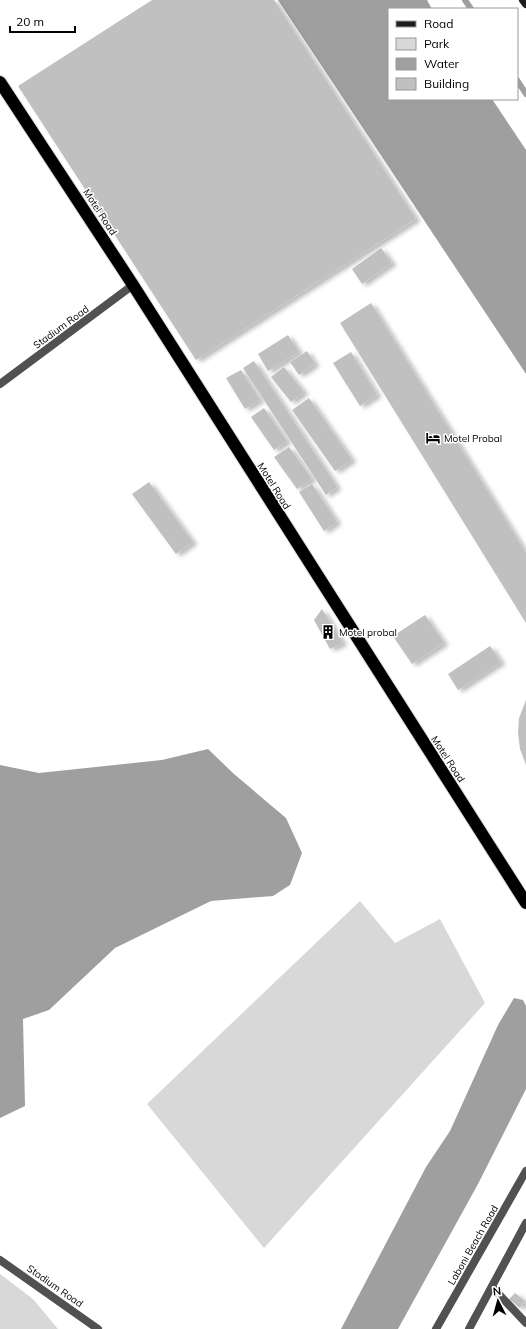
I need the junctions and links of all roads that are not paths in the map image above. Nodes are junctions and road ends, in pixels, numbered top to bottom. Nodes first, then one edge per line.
1 (523, 0) edge
2 (526, 4) edge
3 (0, 82) edge
4 (133, 285) junction
5 (0, 384) edge
6 (526, 903) edge
7 (526, 1171) edge
8 (526, 1223) edge
9 (0, 1260) edge
10 (492, 1287) junction
11 (526, 1323) edge
12 (98, 1329) edge
13 (436, 1329) edge
14 (470, 1329) edge

1 - 2 street
3 - 4 highway, Motel Road
4 - 5 street, Stadium Road
4 - 6 highway, Motel Road
7 - 13 street, Laboni Beach Road
8 - 10 street
9 - 12 street, Stadium Road
10 - 11 street
10 - 14 street

